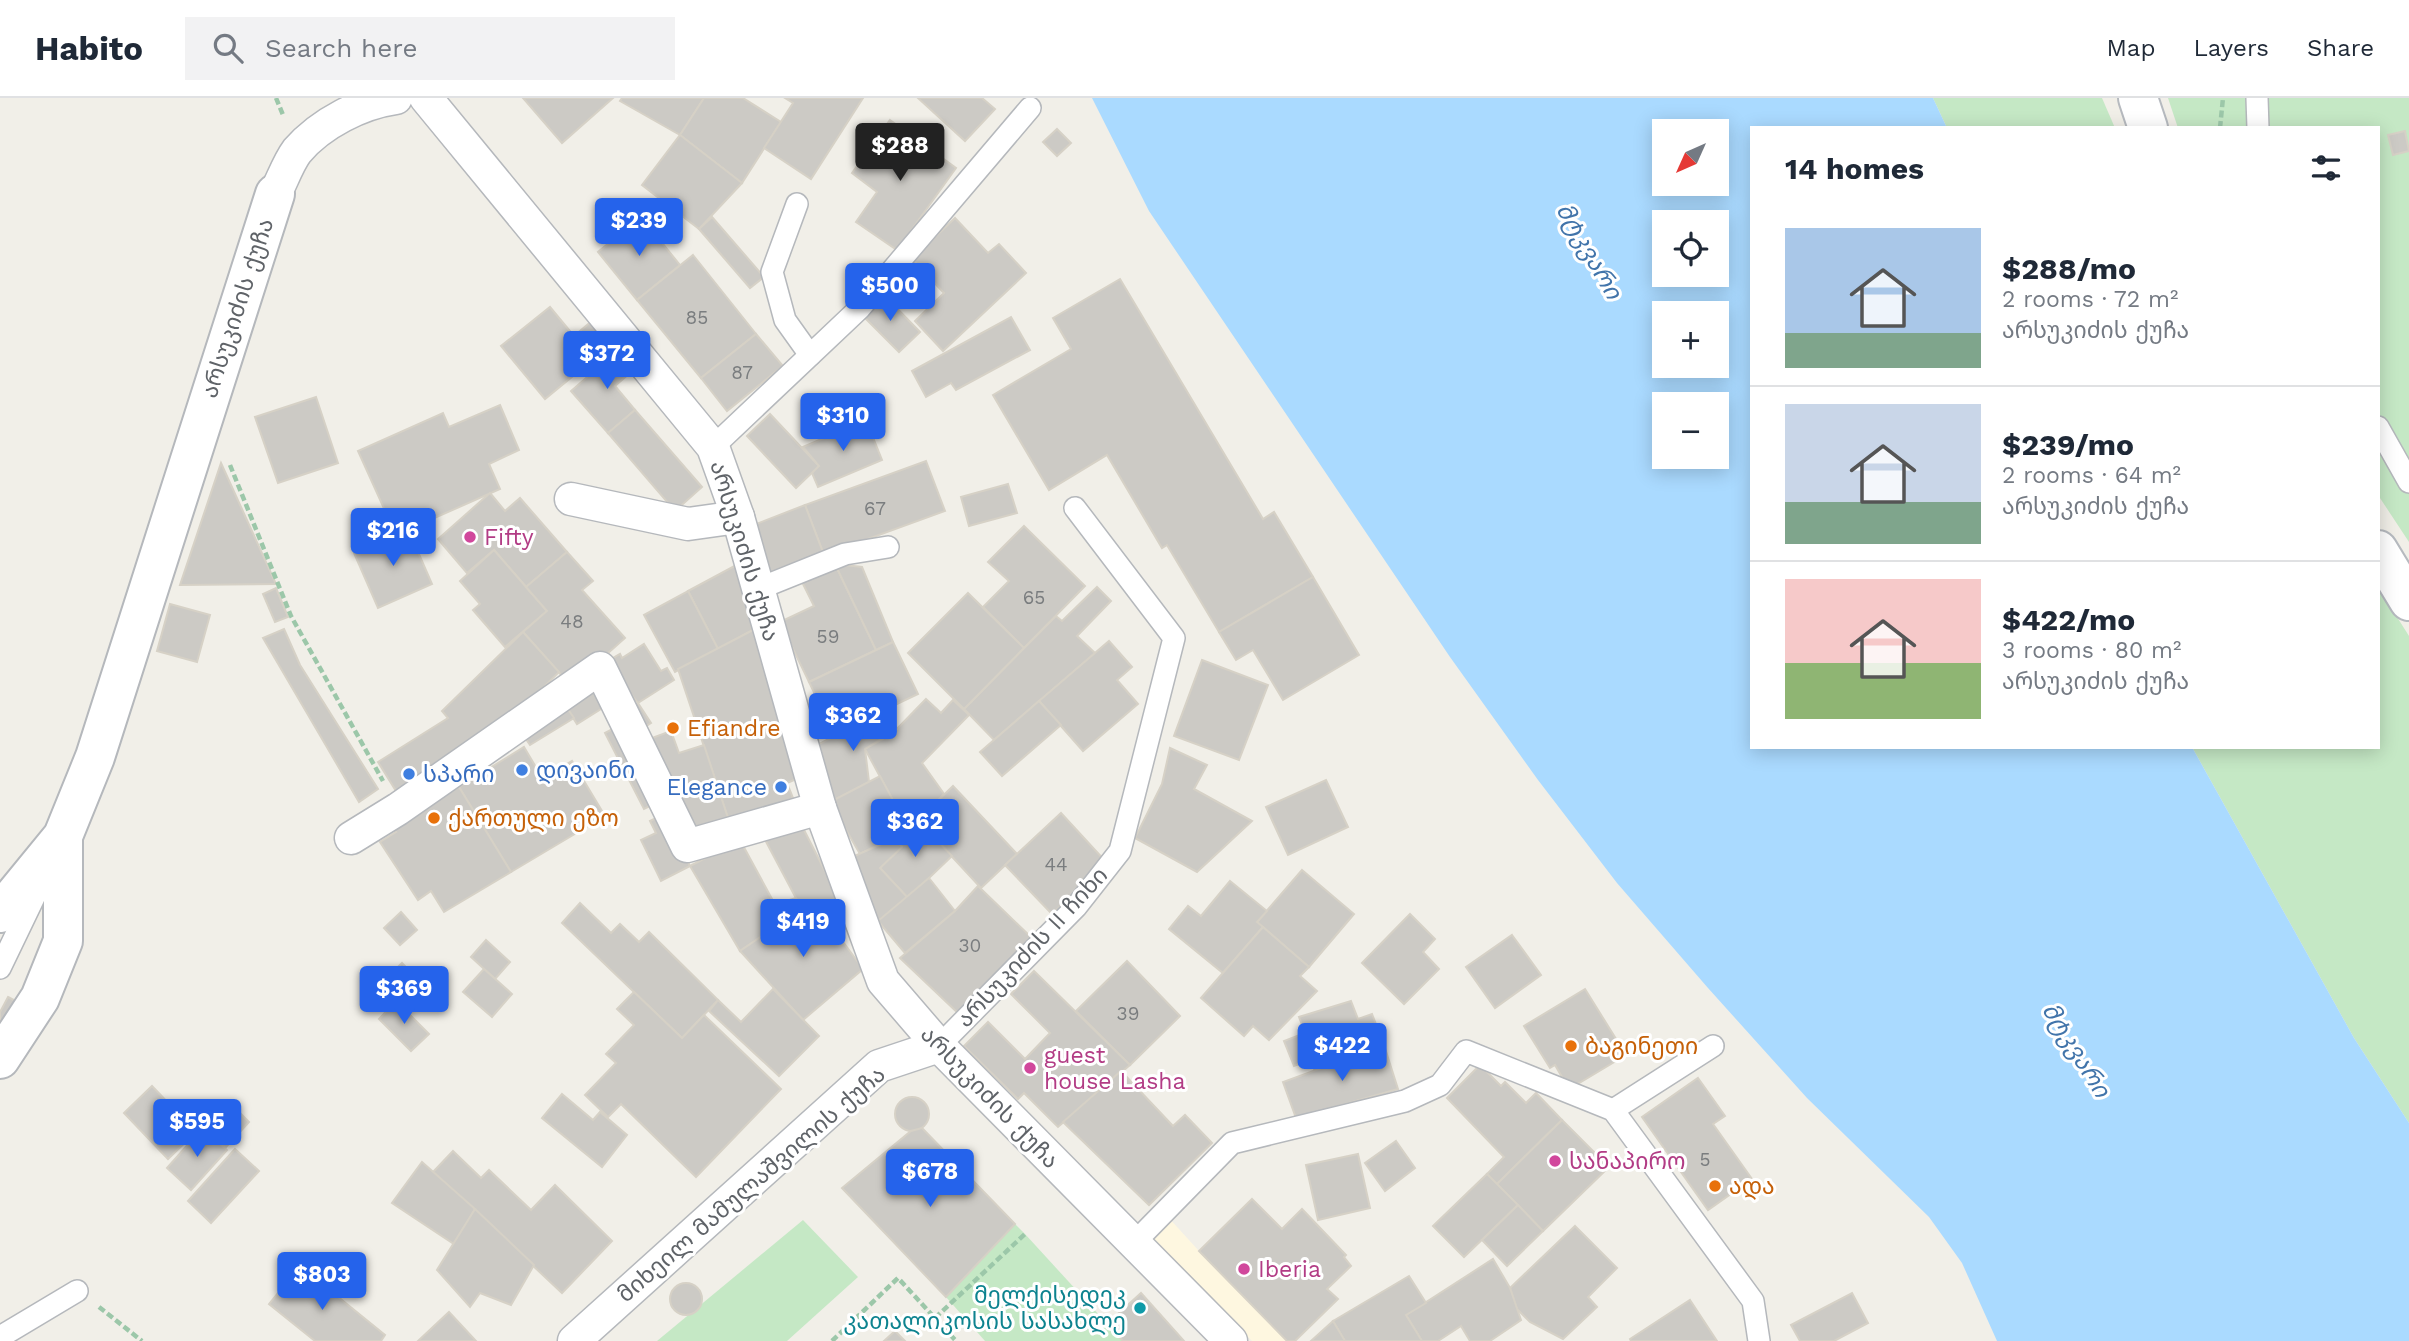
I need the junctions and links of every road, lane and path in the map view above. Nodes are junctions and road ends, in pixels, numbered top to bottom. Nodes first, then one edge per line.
1 (396, 98) edge
2 (426, 98) edge
3 (2138, 98) edge
4 (2223, 98) edge
5 (2258, 98) edge
6 (1030, 108) dead end
7 (2147, 126) edge
8 (2220, 126) edge
9 (2258, 126) edge
10 (275, 194) joint
11 (797, 204) dead end
12 (810, 355) junction
13 (206, 405) junction
14 (2380, 431) edge
15 (713, 447) junction
16 (2409, 482) edge
17 (571, 499) dead end
18 (1075, 508) dead end
19 (738, 517) junction
20 (888, 547) dead end
21 (2380, 553) edge
22 (758, 589) junction
23 (2409, 601) edge
24 (820, 808) junction
25 (398, 809) junction
26 (63, 835) junction
27 (351, 838) dead end
28 (0, 913) edge
29 (0, 968) edge
30 (939, 1046) junction
31 (1713, 1046) dead end
32 (0, 1059) edge
33 (1613, 1110) junction
34 (1026, 1234) dead end
35 (1135, 1242) junction
36 (77, 1291) joint
37 (935, 1318) junction
38 (0, 1337) edge
39 (142, 1341) edge
40 (574, 1341) edge
41 (832, 1341) edge
42 (956, 1341) edge
43 (1231, 1341) edge
44 (1759, 1341) edge

1 - 10 street, არსუკიძის ქუჩა
2 - 15 street, არსუკიძის ქუჩა
3 - 7 street
4 - 8 path
5 - 9 lane
6 - 12 lane
10 - 13 street, არსუკიძის ქუჩა
11 - 12 lane
12 - 15 lane
13 - 25 path
13 - 26 street, არსუკიძის ქუჩა
14 - 16 lane
15 - 19 street, არსუკიძის ქუჩა
17 - 19 street
18 - 30 lane, არსუკიძის II ჩიხი
19 - 22 street, არსუკიძის ქუჩა
20 - 22 lane
21 - 23 street
22 - 24 street, არსუკიძის ქუჩა
24 - 25 street
24 - 30 street, არსუკიძის ქუჩა
25 - 27 street
26 - 28 street
26 - 29 lane
26 - 32 street
30 - 35 street, არსუკიძის ქუჩა
30 - 40 street, მიხეილ მამულაშვილის ქუჩა
31 - 33 lane
33 - 35 lane
33 - 44 lane
34 - 37 path
35 - 43 street, არსუკიძის ქუჩა
36 - 38 lane
36 - 39 path
37 - 41 path
37 - 42 path

